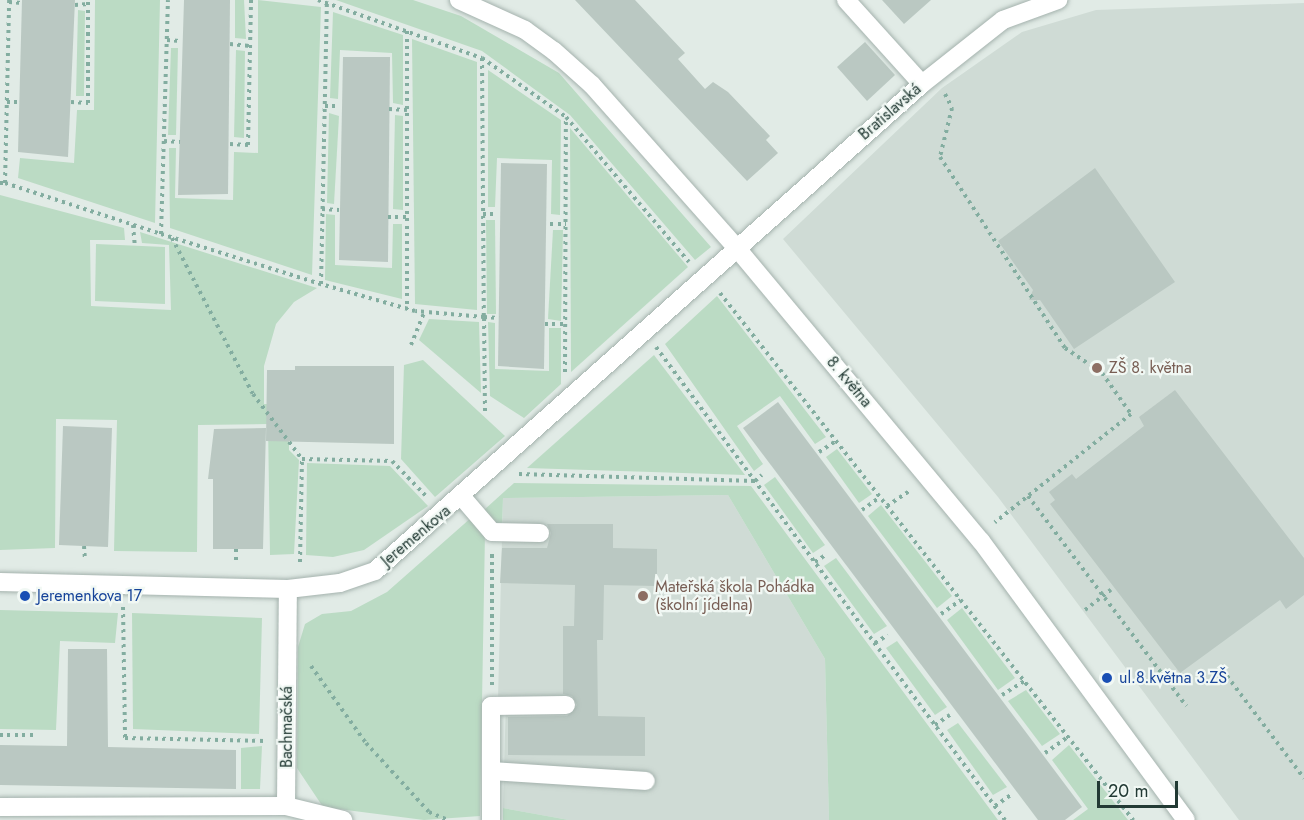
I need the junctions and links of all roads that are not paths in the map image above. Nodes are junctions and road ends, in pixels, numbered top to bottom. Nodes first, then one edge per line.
1 (459, 0) edge
2 (846, 0) edge
3 (1058, 0) edge
4 (928, 80) junction
5 (735, 246) junction
6 (462, 497) junction
7 (540, 533) dead end
8 (0, 582) edge
9 (288, 589) junction
10 (566, 705) dead end
11 (492, 771) junction
12 (646, 781) dead end
13 (286, 806) junction
14 (0, 807) edge
15 (343, 820) edge
16 (492, 820) edge
17 (1186, 820) edge

1 - 5 street, 8. května
2 - 4 street
3 - 4 street, Bratislavská
4 - 5 street, Bratislavská
5 - 6 street, Jeremenkova
5 - 17 street, 8. května
6 - 7 street
6 - 9 street, Jeremenkova
8 - 9 street, Jeremenkova
9 - 13 street, Bachmačská
10 - 11 street
11 - 12 street
11 - 16 street
13 - 14 street
13 - 15 street

